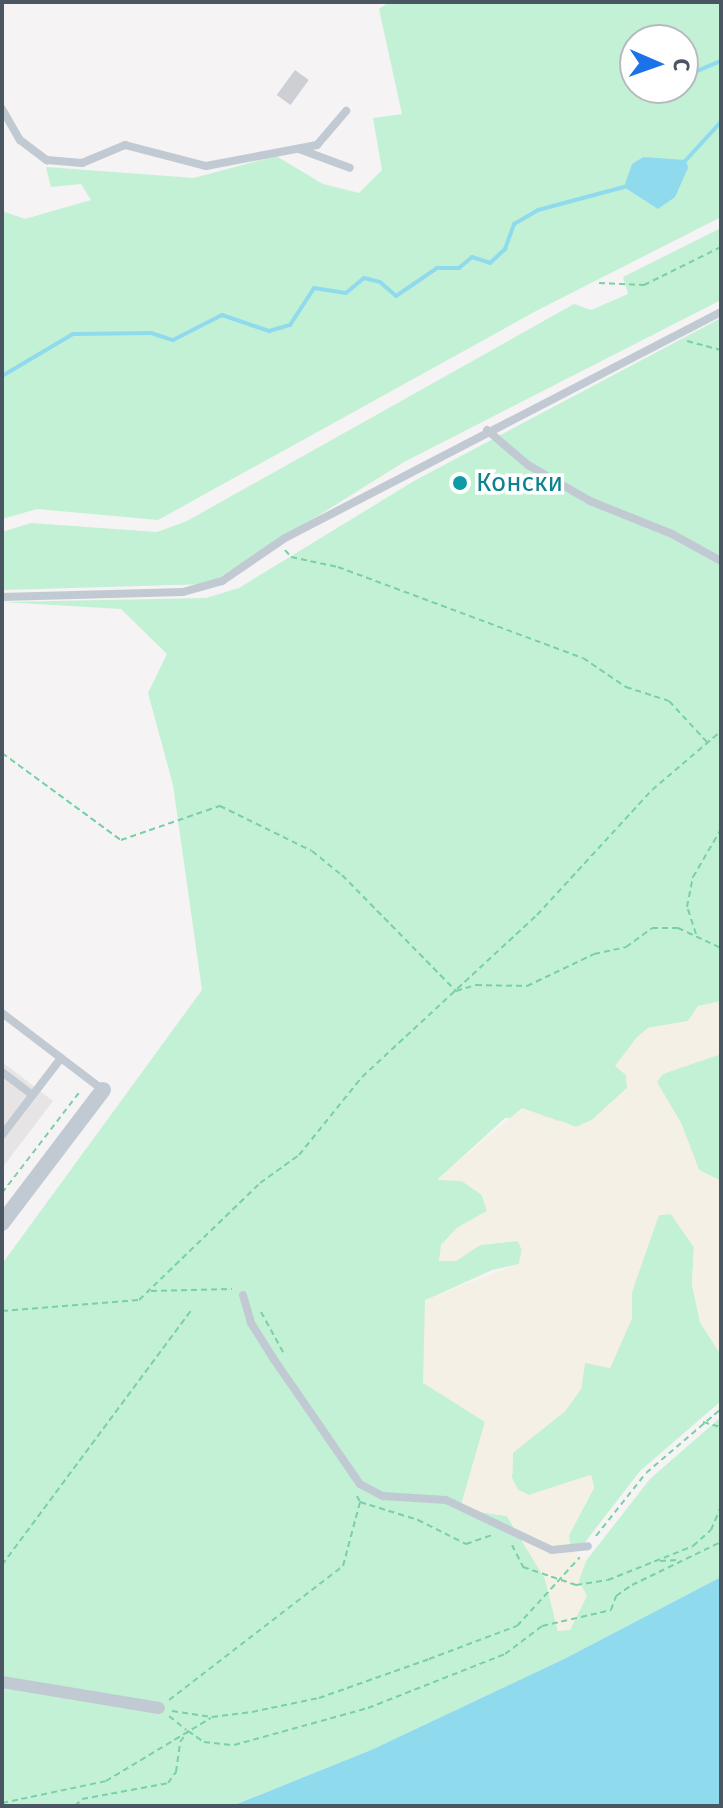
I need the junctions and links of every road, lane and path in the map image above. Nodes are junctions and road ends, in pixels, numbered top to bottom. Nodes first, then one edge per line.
1 (2, 109) edge
2 (346, 111) dead end
3 (298, 149) junction
4 (350, 168) dead end
5 (721, 247) edge
6 (599, 283) dead end
7 (721, 312) edge
8 (681, 334) junction
9 (721, 350) edge
10 (487, 430) junction
11 (285, 538) junction
12 (721, 561) edge
13 (2, 597) edge
14 (721, 731) edge
15 (707, 743) junction
16 (2, 753) edge
17 (721, 829) edge
18 (697, 936) junction
19 (721, 948) edge
20 (456, 991) junction
21 (2, 1013) edge
22 (61, 1058) junction
23 (2, 1072) edge
24 (89, 1079) junction
25 (103, 1090) joint
26 (32, 1095) junction
27 (2, 1135) edge
28 (2, 1193) edge
29 (2, 1223) edge
30 (243, 1295) dead end
31 (192, 1309) dead end
32 (2, 1311) edge
33 (721, 1409) edge
34 (703, 1422) junction
35 (721, 1427) edge
36 (360, 1502) dead end
37 (721, 1542) edge
38 (588, 1546) junction
39 (678, 1560) junction
40 (655, 1562) dead end
41 (2, 1565) edge
42 (2, 1682) edge
43 (159, 1708) junction
44 (212, 1717) junction
45 (188, 1731) junction
46 (2, 1803) edge
47 (75, 1806) edge

1 - 3 lane
2 - 3 lane
3 - 4 lane
5 - 6 path
7 - 8 lane
8 - 9 path
8 - 10 lane
10 - 11 lane
10 - 12 lane
11 - 13 lane
11 - 15 path
14 - 15 path
15 - 20 path
16 - 20 path
17 - 18 path
18 - 19 path
18 - 20 path
20 - 32 path
21 - 22 lane
22 - 24 lane
22 - 26 lane
23 - 26 lane
24 - 25 lane
24 - 28 path
25 - 29 street
26 - 27 lane
30 - 38 lane
31 - 41 path
33 - 34 path
34 - 35 path
34 - 38 path
36 - 43 path
37 - 39 path
38 - 44 path
39 - 40 path
39 - 45 path
42 - 43 street
43 - 44 path
43 - 45 path
44 - 45 path
45 - 46 path
45 - 47 path

